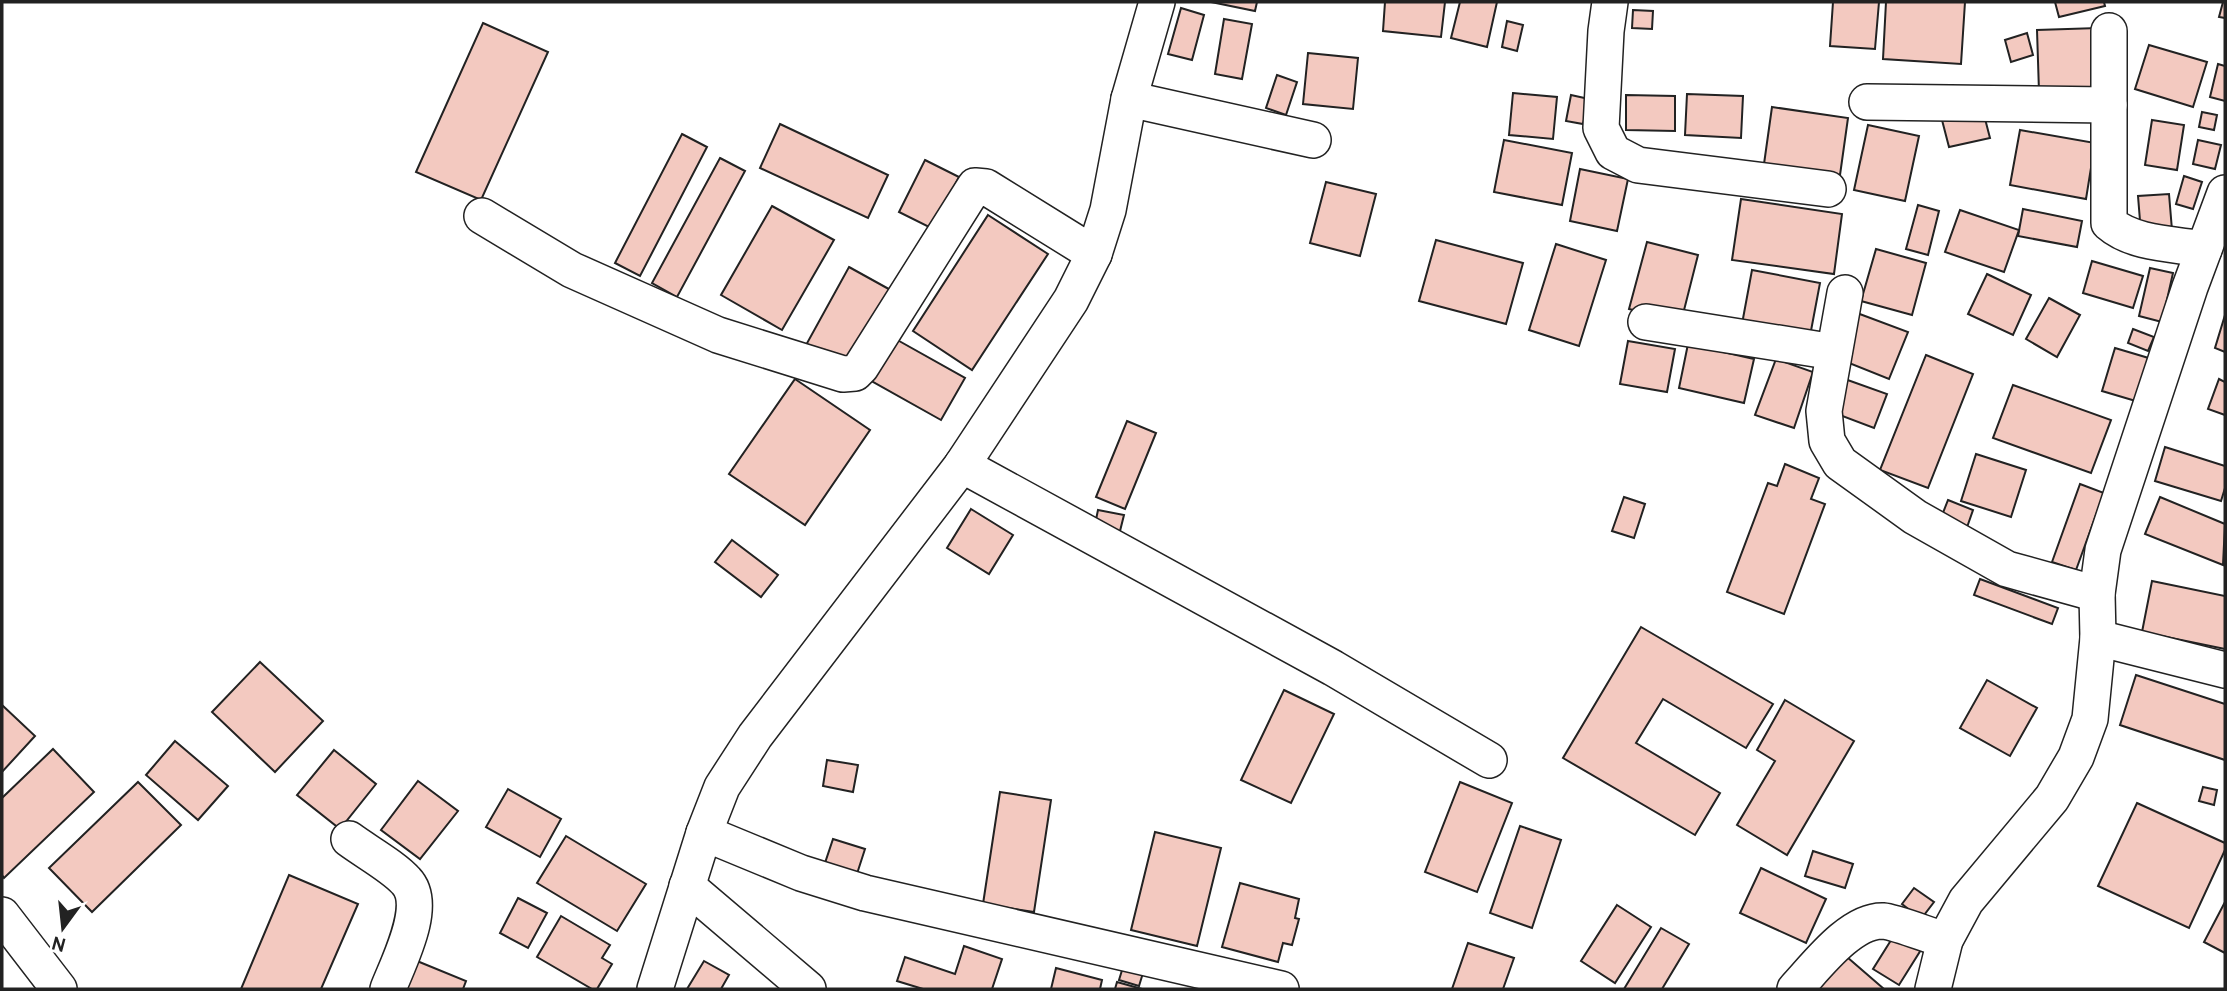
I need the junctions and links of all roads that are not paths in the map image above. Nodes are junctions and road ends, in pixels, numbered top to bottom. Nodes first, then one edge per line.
1 (1157, 2) edge
2 (1610, 2) edge
3 (2109, 31) dead end
4 (1129, 99) junction
5 (1867, 102) dead end
6 (2109, 105) junction
7 (1313, 140) dead end
8 (1828, 189) dead end
9 (2225, 193) edge
10 (482, 216) dead end
11 (2204, 249) junction
12 (1094, 254) junction
13 (1845, 293) dead end
14 (1646, 322) dead end
15 (1835, 352) junction
16 (962, 465) junction
17 (2097, 594) junction
18 (2098, 638) junction
19 (2225, 670) edge
20 (1489, 760) dead end
21 (704, 832) junction
22 (349, 839) dead end
23 (687, 886) junction
24 (2, 915) edge
25 (1945, 940) junction
26 (58, 989) edge
27 (388, 989) edge
28 (654, 989) edge
29 (808, 989) edge
30 (1281, 989) edge
31 (1795, 989) edge
32 (1933, 989) edge

1 - 4 street
2 - 8 street
3 - 6 street
4 - 7 street
4 - 12 street
5 - 6 street
6 - 11 street
9 - 11 street
10 - 12 street
11 - 17 street
12 - 16 street
13 - 15 street
14 - 15 street
15 - 17 street
16 - 20 street
16 - 21 street
17 - 18 street
18 - 19 street
18 - 25 street
21 - 23 street
21 - 30 street
22 - 27 street
23 - 28 street
23 - 29 street
24 - 26 street
25 - 31 street
25 - 32 street

